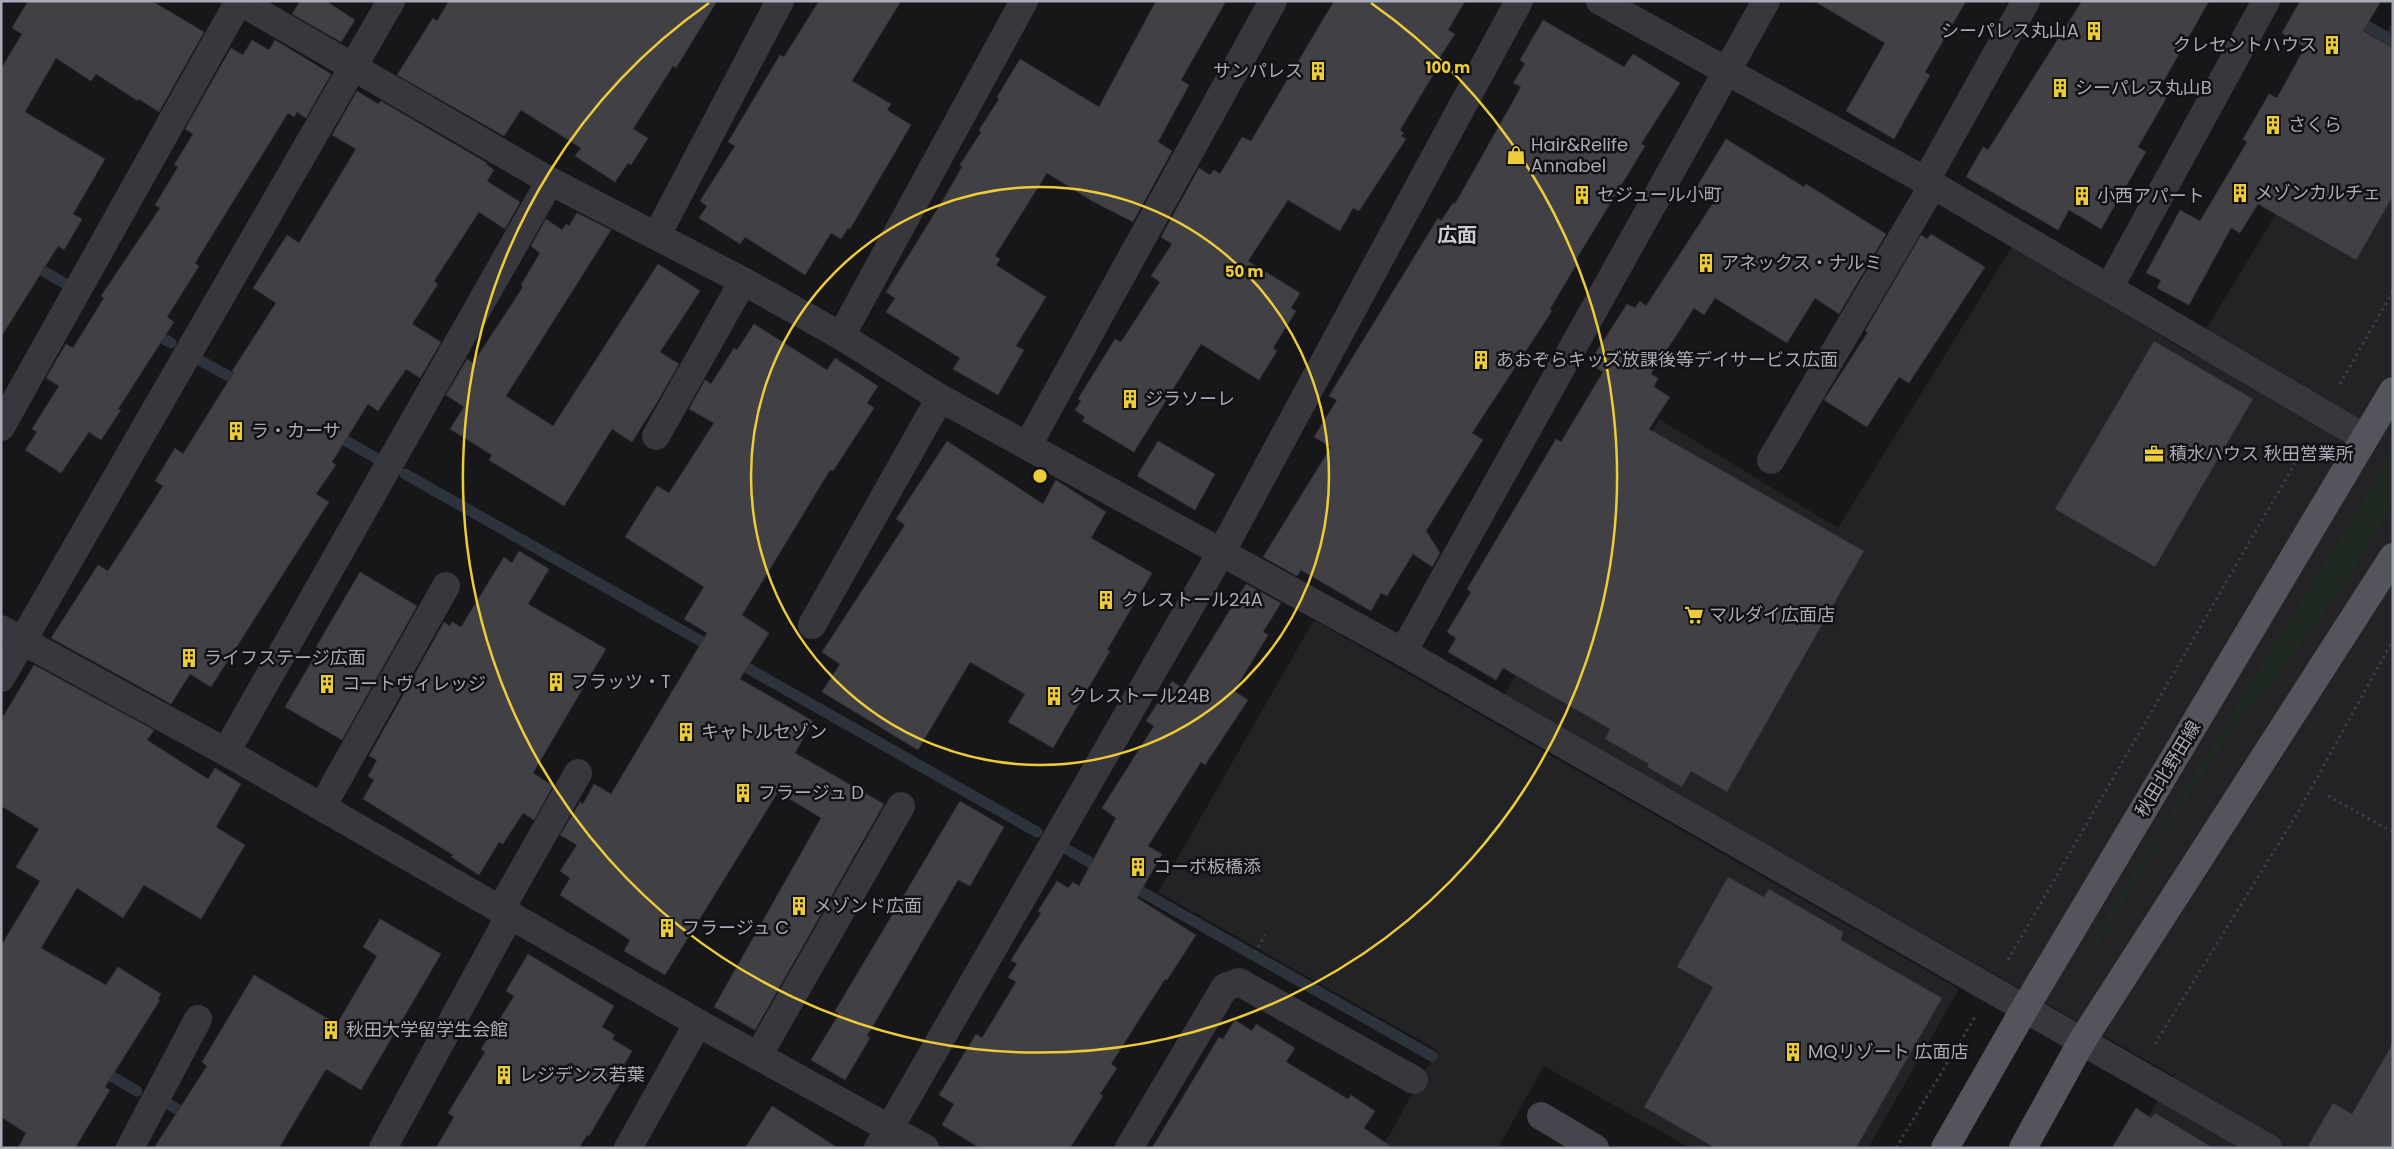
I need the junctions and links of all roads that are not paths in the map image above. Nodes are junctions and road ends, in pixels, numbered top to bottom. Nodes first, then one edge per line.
1 (239, 1) edge
2 (390, 1) edge
3 (780, 1) edge
4 (1024, 1) edge
5 (1273, 1) edge
6 (1520, 1) edge
7 (1600, 1) edge
8 (1766, 1) edge
9 (2026, 1) edge
10 (2266, 1) edge
11 (354, 66) junction
12 (1727, 72) junction
13 (550, 181) junction
14 (1929, 184) junction
15 (657, 235) junction
16 (743, 281) junction
17 (2109, 288) junction
18 (841, 336) junction
19 (2393, 391) edge
20 (940, 398) junction
21 (1, 427) edge
22 (656, 436) dead end
23 (2365, 438) junction
24 (1028, 445) junction
25 (1771, 460) dead end
26 (1222, 551) junction
27 (2393, 557) edge
28 (446, 586) dead end
29 (812, 625) dead end
30 (12, 634) edge
31 (1403, 652) junction
32 (1, 678) edge
33 (226, 752) junction
34 (578, 773) dead end
35 (901, 806) dead end
36 (322, 807) junction
37 (505, 913) junction
38 (2025, 1008) junction
39 (198, 1019) dead end
40 (698, 1023) junction
41 (2082, 1041) junction
42 (758, 1056) junction
43 (1414, 1080) dead end
44 (1541, 1116) dead end
45 (884, 1137) edge
46 (130, 1148) edge
47 (383, 1148) edge
48 (628, 1148) edge
49 (925, 1148) edge
50 (1129, 1148) edge
51 (1595, 1148) edge
52 (1945, 1148) edge
53 (2023, 1148) edge
54 (2268, 1148) edge

1 - 11 street
1 - 21 street
2 - 11 street
3 - 15 street
4 - 18 street
5 - 24 street
6 - 26 street
7 - 12 street
8 - 12 street
9 - 14 street
10 - 17 street
11 - 13 street
11 - 30 street
12 - 14 street
12 - 31 street
13 - 15 street
13 - 33 street
14 - 17 street
14 - 25 street
15 - 16 street
16 - 18 street
16 - 22 street
17 - 23 street
18 - 20 street
19 - 23 main road, 秋田北野田線
20 - 24 street
20 - 29 street
23 - 38 main road, 秋田北野田線
24 - 26 street
26 - 31 street
26 - 45 street
27 - 41 main road
28 - 36 street
30 - 32 street
30 - 33 street
31 - 38 street
33 - 36 street
34 - 37 street
35 - 42 street
36 - 37 street
37 - 40 street
37 - 47 street
38 - 41 street
38 - 52 main road, 秋田北野田線
39 - 46 street
40 - 42 street
40 - 48 street
41 - 53 main road
41 - 54 street
42 - 45 street
43 - 50 street
44 - 51 street
45 - 49 street

